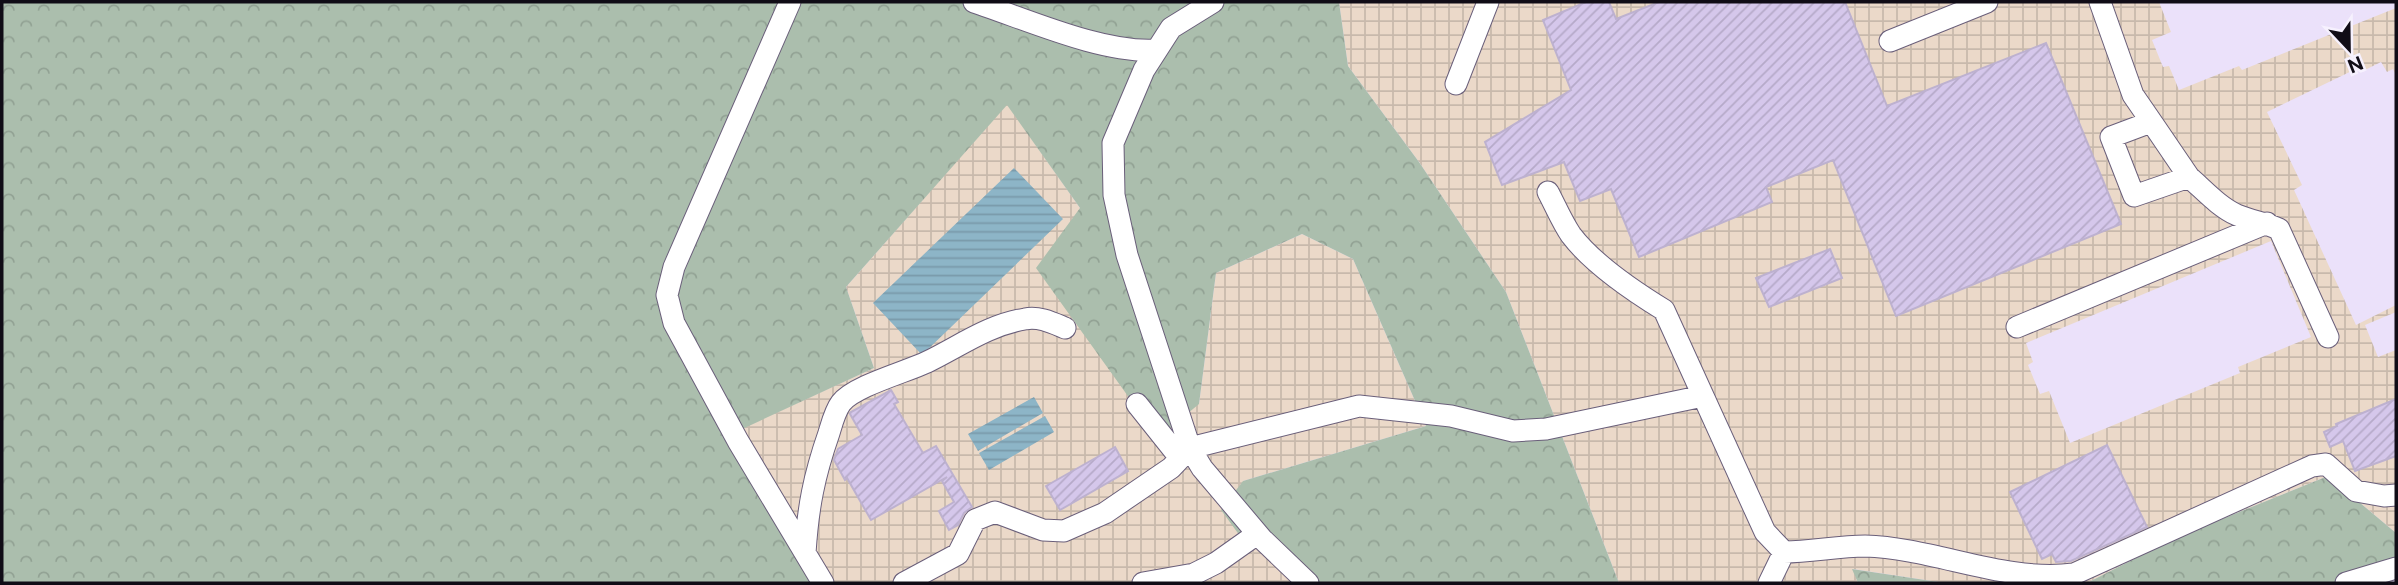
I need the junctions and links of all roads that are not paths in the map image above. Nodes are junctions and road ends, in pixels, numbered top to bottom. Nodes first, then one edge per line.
1 (790, 2) edge
2 (974, 2) edge
3 (1213, 2) edge
4 (1488, 2) edge
5 (1987, 2) edge
6 (2100, 2) edge
7 (1890, 41) dead end
8 (1157, 50) junction
9 (1456, 83) dead end
10 (2151, 122) junction
11 (2189, 177) junction
12 (1548, 192) dead end
13 (2267, 223) junction
14 (2017, 327) dead end
15 (1065, 328) dead end
16 (2328, 337) dead end
17 (1703, 396) junction
18 (1137, 404) dead end
19 (1185, 453) junction
20 (2396, 495) edge
21 (1257, 534) junction
22 (1784, 552) junction
23 (804, 553) junction
24 (2396, 568) edge
25 (823, 583) edge
26 (904, 583) edge
27 (1143, 583) edge
28 (1308, 583) edge
29 (1769, 583) edge
30 (2346, 583) edge

1 - 23 lane
2 - 8 lane
3 - 8 lane
4 - 9 lane
5 - 7 lane
6 - 10 lane
8 - 19 lane
10 - 11 lane
10 - 11 lane
11 - 13 lane
12 - 17 lane
13 - 14 lane
13 - 16 lane
15 - 23 lane
17 - 19 lane
17 - 22 lane
18 - 19 lane
19 - 21 lane
19 - 26 lane
20 - 22 lane
21 - 27 lane
21 - 28 lane
22 - 29 lane
23 - 25 lane
24 - 30 lane

